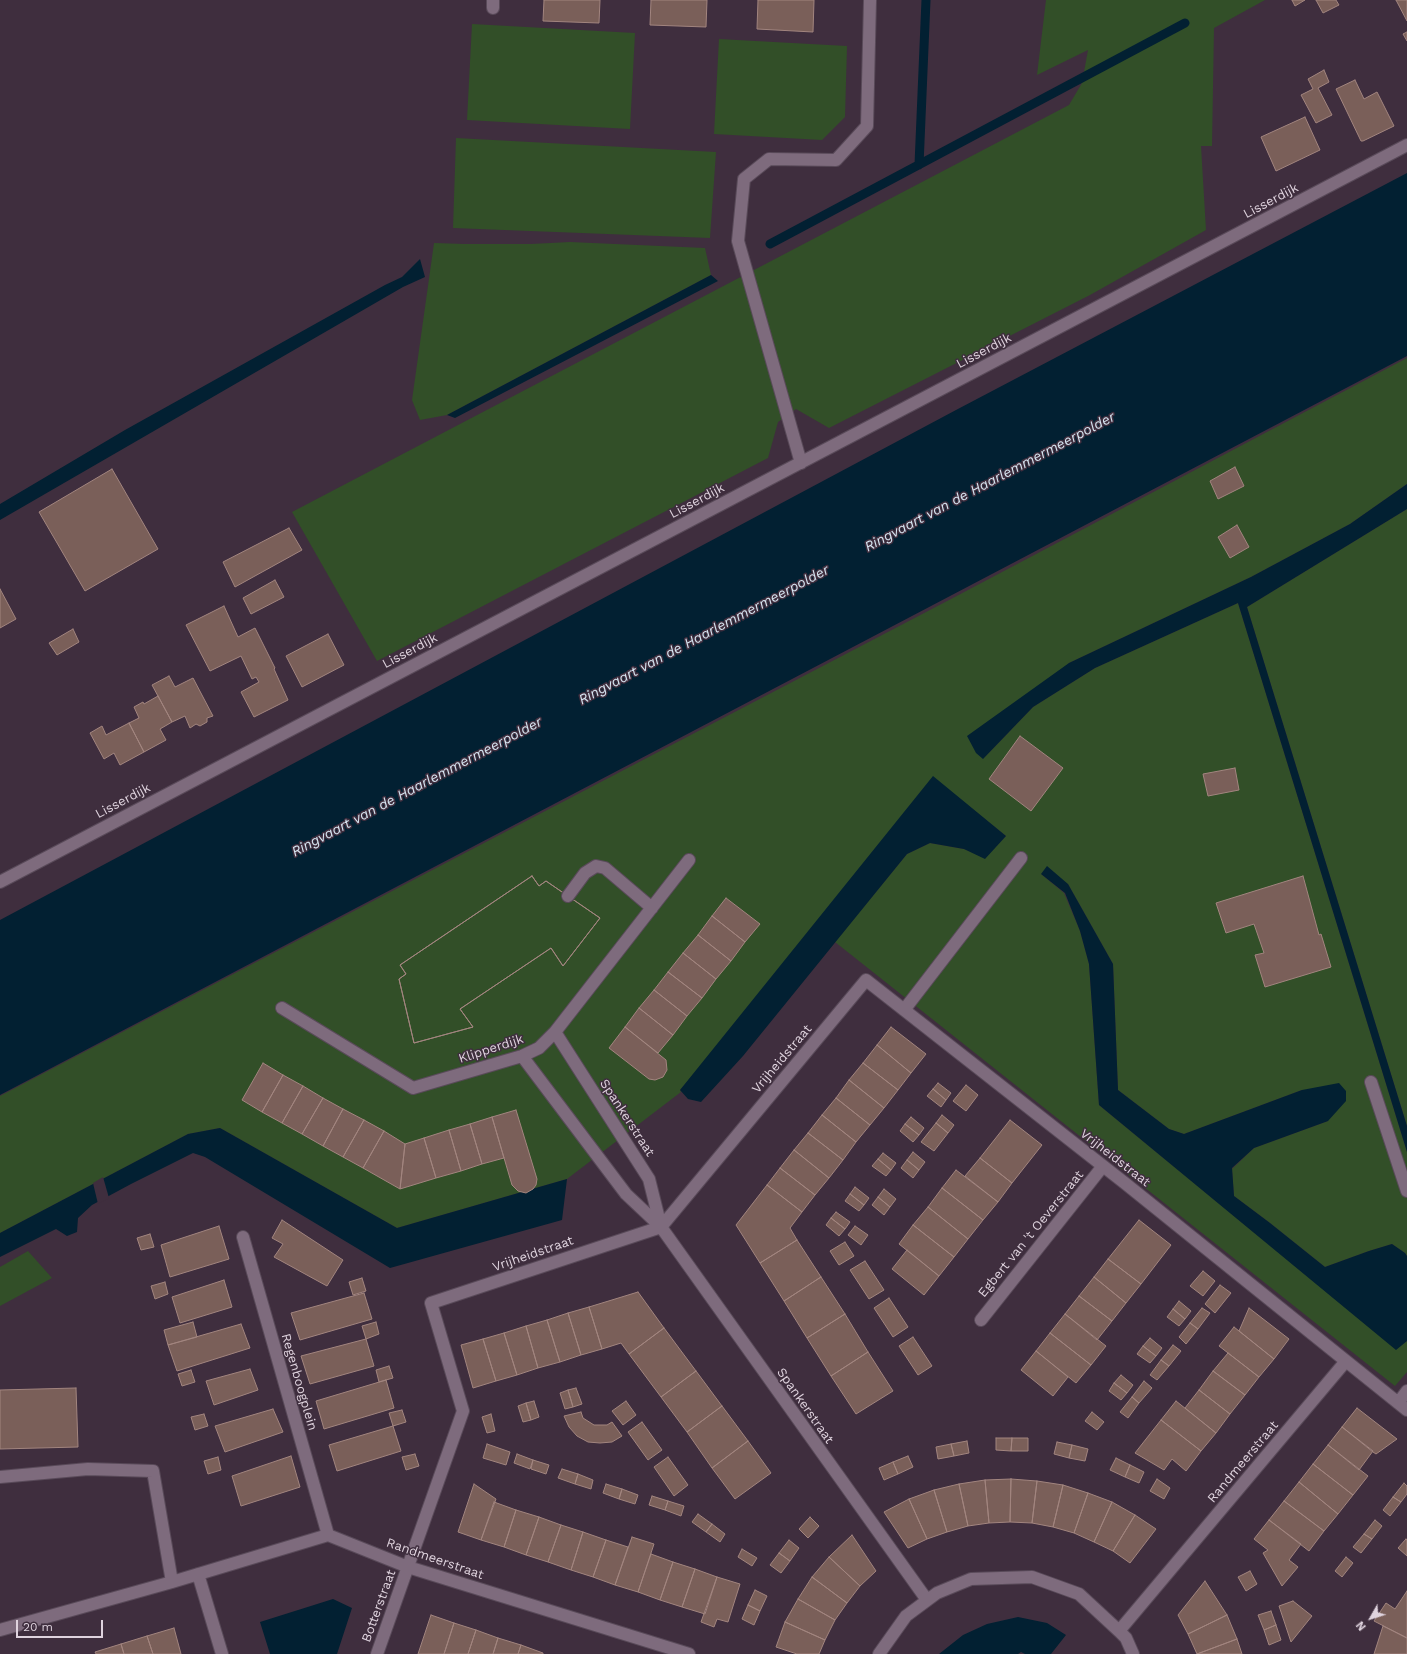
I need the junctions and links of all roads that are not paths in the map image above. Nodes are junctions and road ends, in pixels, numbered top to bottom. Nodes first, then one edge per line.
1 (870, 0) edge
2 (1407, 145) edge
3 (801, 463) junction
4 (1021, 858) dead end
5 (689, 860) dead end
6 (0, 882) edge
7 (568, 896) dead end
8 (652, 908) junction
9 (282, 1008) dead end
10 (904, 1010) junction
11 (555, 1032) junction
12 (522, 1056) junction
13 (1371, 1082) dead end
14 (1103, 1166) junction
15 (1407, 1191) edge
16 (661, 1227) junction
17 (243, 1237) dead end
18 (981, 1320) dead end
19 (1346, 1361) junction
20 (1407, 1391) edge
21 (1403, 1406) edge
22 (0, 1477) edge
23 (328, 1535) junction
24 (408, 1567) junction
25 (198, 1574) junction
26 (172, 1582) junction
27 (927, 1600) junction
28 (0, 1630) edge
29 (1119, 1631) junction
30 (222, 1654) edge
31 (377, 1654) edge
32 (689, 1654) edge
33 (879, 1654) edge
34 (1133, 1654) edge

1 - 3 street
2 - 3 street, Lisserdijk
3 - 6 street, Lisserdijk
4 - 10 street
5 - 8 street, Klipperdijk
7 - 8 street
8 - 11 street, Klipperdijk
9 - 12 street, Klipperdijk
10 - 14 street, Vrijheidstraat
10 - 16 street, Vrijheidstraat
11 - 12 street, Klipperdijk
11 - 16 street, Spankerstraat
12 - 16 street, Spankerstraat
13 - 15 street
14 - 18 street, Egbert van 't Oeverstraat
14 - 19 street, Vrijheidstraat
16 - 24 street, Vrijheidstraat
16 - 27 street, Spankerstraat
17 - 23 street, Regenboogplein
19 - 21 street
19 - 29 street, Randmeerstraat
20 - 21 street
22 - 26 street
23 - 24 street, Randmeerstraat
23 - 25 street
24 - 31 street, Botterstraat
24 - 32 street, Randmeerstraat
25 - 26 street
25 - 30 street
26 - 28 street
27 - 29 street
27 - 33 street
29 - 34 street

